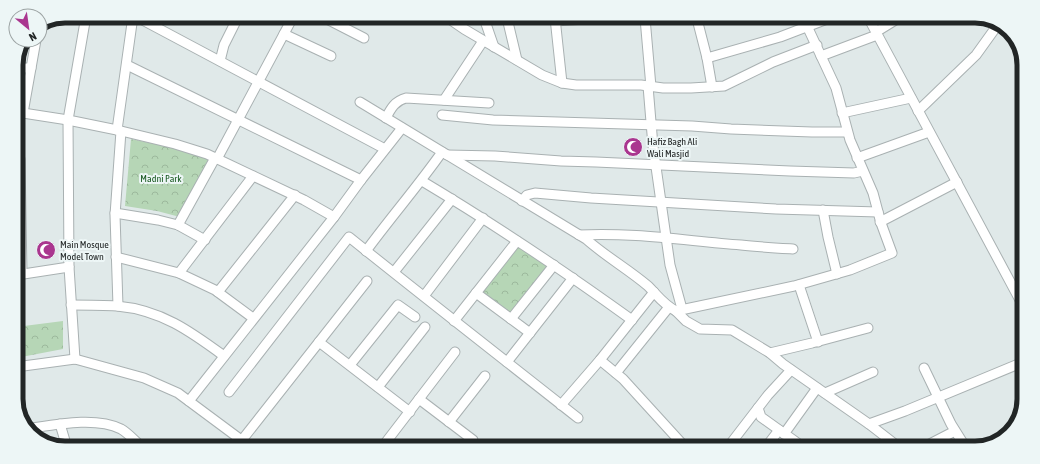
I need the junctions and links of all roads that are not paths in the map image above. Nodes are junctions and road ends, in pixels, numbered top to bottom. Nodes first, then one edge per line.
1 (85, 23) edge
2 (133, 23) edge
3 (147, 23) edge
4 (235, 23) edge
5 (290, 23) edge
6 (335, 23) edge
7 (456, 23) edge
8 (486, 23) edge
9 (508, 23) edge
10 (555, 23) edge
11 (645, 23) edge
12 (698, 23) edge
13 (816, 23) edge
14 (871, 23) edge
15 (891, 23) edge
16 (807, 26) junction
17 (994, 28) edge
18 (877, 33) junction
19 (284, 34) junction
20 (364, 38) dead end
21 (483, 41) junction
22 (817, 45) junction
23 (494, 47) junction
24 (35, 48) edge
25 (331, 56) dead end
26 (821, 56) junction
27 (707, 58) junction
28 (517, 60) junction
29 (220, 61) junction
30 (127, 65) junction
31 (23, 68) edge
32 (31, 68) junction
33 (258, 82) junction
34 (562, 83) junction
35 (650, 86) junction
36 (712, 87) junction
37 (23, 98) edge
38 (911, 98) junction
39 (444, 100) junction
40 (360, 102) dead end
41 (489, 103) dead end
42 (918, 111) junction
43 (842, 113) junction
44 (23, 114) edge
45 (442, 116) dead end
46 (386, 118) junction
47 (68, 120) junction
48 (238, 120) junction
49 (651, 125) junction
50 (402, 128) junction
51 (119, 131) junction
52 (847, 132) junction
53 (929, 132) junction
54 (385, 149) junction
55 (445, 154) junction
56 (216, 158) junction
57 (857, 158) junction
58 (656, 165) junction
59 (863, 171) junction
60 (253, 176) junction
61 (361, 180) junction
62 (422, 181) junction
63 (957, 182) junction
64 (295, 196) junction
65 (452, 199) junction
66 (522, 201) junction
67 (662, 203) junction
68 (823, 210) junction
69 (878, 212) junction
70 (115, 213) junction
71 (334, 217) junction
72 (483, 218) junction
73 (880, 222) junction
74 (178, 225) junction
75 (578, 235) junction
76 (666, 238) junction
77 (205, 240) junction
78 (517, 241) junction
79 (793, 249) dead end
80 (366, 251) junction
81 (116, 257) junction
82 (554, 265) junction
83 (69, 267) junction
84 (394, 272) junction
85 (179, 273) junction
86 (23, 274) edge
87 (837, 274) junction
88 (573, 278) junction
89 (367, 281) dead end
90 (799, 285) junction
91 (218, 292) junction
92 (654, 292) junction
93 (476, 293) junction
94 (1017, 294) edge
95 (424, 296) junction
96 (71, 305) junction
97 (118, 306) junction
98 (676, 309) junction
99 (415, 317) dead end
100 (253, 318) junction
101 (511, 319) junction
102 (632, 320) junction
103 (454, 321) junction
104 (426, 327) dead end
105 (868, 328) dead end
106 (530, 333) junction
107 (319, 342) junction
108 (818, 342) junction
109 (455, 352) dead end
110 (770, 353) junction
111 (224, 356) junction
112 (74, 359) junction
113 (600, 360) junction
114 (507, 362) junction
115 (350, 365) junction
116 (1017, 365) edge
117 (23, 367) edge
118 (924, 368) dead end
119 (791, 370) junction
120 (873, 372) dead end
121 (616, 373) junction
122 (485, 376) dead end
123 (378, 387) junction
124 (821, 391) junction
125 (229, 392) dead end
126 (938, 397) junction
127 (419, 399) junction
128 (189, 401) junction
129 (561, 405) junction
130 (758, 408) junction
131 (410, 412) junction
132 (578, 418) dead end
133 (449, 422) junction
134 (60, 424) junction
135 (869, 424) junction
136 (34, 428) edge
137 (955, 431) junction
138 (781, 432) junction
139 (473, 440) dead end
140 (65, 441) edge
141 (135, 441) edge
142 (242, 441) edge
143 (246, 441) edge
144 (387, 441) edge
145 (680, 441) edge
146 (733, 441) edge
147 (772, 441) edge
148 (793, 441) edge
149 (891, 441) edge
150 (936, 441) edge
151 (961, 441) edge

1 - 47 street
2 - 30 street
3 - 29 street
4 - 29 street
5 - 19 street
6 - 20 street
7 - 21 street
8 - 23 street
9 - 28 street
10 - 34 street
11 - 35 street
12 - 27 street
13 - 16 street
14 - 18 street
15 - 18 street
16 - 22 street
16 - 27 street
17 - 42 street
18 - 26 street
18 - 38 street
19 - 25 street
19 - 33 street
21 - 23 street
21 - 39 street
22 - 26 street
22 - 36 street
23 - 28 street
24 - 32 street
26 - 43 street
27 - 36 street
28 - 34 street
29 - 33 street
30 - 48 street
30 - 51 street
31 - 32 street
32 - 37 street
33 - 48 street
33 - 54 street
34 - 35 street
35 - 36 street
35 - 49 street
38 - 42 street
38 - 43 street
39 - 41 street
39 - 46 street
40 - 46 street
42 - 53 street
43 - 52 street
44 - 47 street
45 - 49 street
46 - 50 street
47 - 51 street
47 - 83 street
48 - 56 street
48 - 61 street
49 - 52 street
49 - 58 street
50 - 54 street
50 - 55 street
51 - 56 street
51 - 70 street
52 - 57 street
53 - 57 street
53 - 63 street
54 - 61 street
55 - 58 street
55 - 62 street
55 - 66 street
56 - 60 street
56 - 74 street
57 - 59 street
58 - 59 street
58 - 67 street
59 - 69 street
60 - 64 street
60 - 77 street
61 - 71 street
62 - 65 street
62 - 80 street
63 - 73 street
63 - 94 street
64 - 71 street
64 - 91 street
65 - 72 street
65 - 84 street
66 - 67 street
66 - 75 street
67 - 68 street
67 - 76 street
68 - 69 street
68 - 87 street
69 - 73 street
70 - 74 street
70 - 81 street
71 - 100 street
72 - 78 street
72 - 95 street
73 - 87 street
74 - 77 street
75 - 76 street
75 - 92 street
76 - 79 street
76 - 98 street
77 - 85 street
78 - 82 street
78 - 93 street
80 - 84 street
80 - 125 street
81 - 85 street
81 - 97 street
82 - 88 street
82 - 101 street
83 - 86 street
83 - 96 street
84 - 95 street
85 - 91 street
87 - 90 street
88 - 102 street
88 - 106 street
89 - 107 street
90 - 98 street
90 - 108 street
91 - 100 street
92 - 98 street
92 - 102 street
93 - 101 street
93 - 103 street
95 - 103 street
96 - 97 street
96 - 112 street
97 - 111 street
98 - 110 street
98 - 121 street
99 - 115 street
100 - 111 street
101 - 106 street
102 - 113 street
103 - 114 street
104 - 123 street
105 - 108 street
106 - 114 street
107 - 115 street
107 - 143 street
108 - 110 street
109 - 127 street
110 - 119 street
111 - 128 street
112 - 117 street
112 - 128 street
113 - 121 street
113 - 129 street
114 - 129 street
115 - 123 street
116 - 126 street
118 - 126 street
119 - 124 street
119 - 130 street
120 - 124 street
121 - 145 street
122 - 133 street
123 - 131 street
124 - 135 street
124 - 138 street
126 - 135 street
126 - 137 street
127 - 131 street
127 - 133 street
128 - 142 street
129 - 132 street
130 - 138 street
130 - 146 street
131 - 144 street
133 - 139 street
134 - 136 street
134 - 140 street
134 - 141 street
135 - 149 street
137 - 150 street
137 - 151 street
138 - 147 street
138 - 148 street

